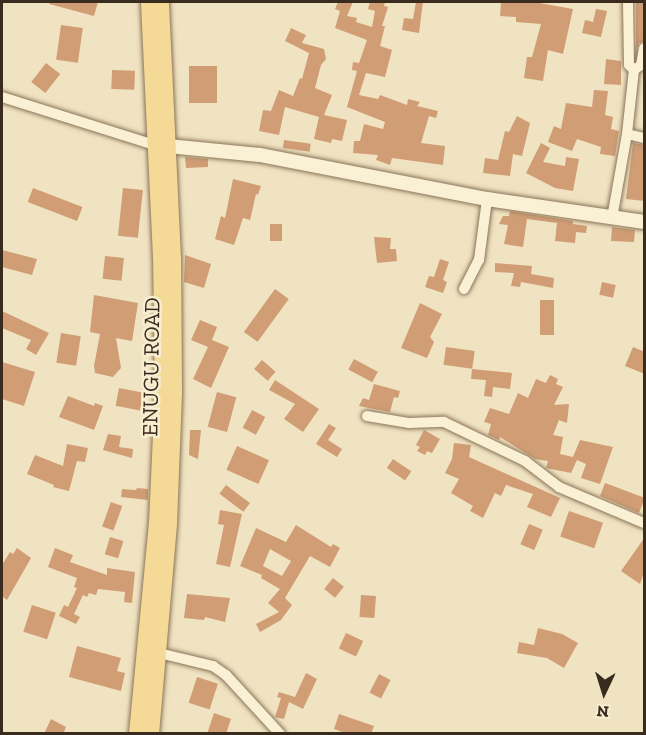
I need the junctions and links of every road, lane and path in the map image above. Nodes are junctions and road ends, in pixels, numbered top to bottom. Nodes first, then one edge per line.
1 (149, 2) edge
2 (161, 2) edge
3 (628, 2) edge
4 (645, 48) edge
5 (634, 70) junction
6 (2, 96) edge
7 (627, 134) junction
8 (645, 138) edge
9 (161, 145) junction
10 (487, 199) junction
11 (612, 218) junction
12 (645, 222) edge
13 (464, 289) dead end
14 (367, 416) dead end
15 (645, 523) edge
16 (159, 653) junction
17 (137, 734) edge
18 (151, 734) edge
19 (280, 734) edge

1 - 9 main road
2 - 9 main road, ENUGU ROAD
3 - 5 street
4 - 5 street
5 - 7 street
6 - 9 street
7 - 8 street
7 - 11 street
9 - 10 street
9 - 16 main road, ENUGU ROAD
9 - 17 main road
10 - 11 street
10 - 13 street
11 - 12 street
14 - 15 street
16 - 18 main road, ENUGU ROAD
16 - 19 street

